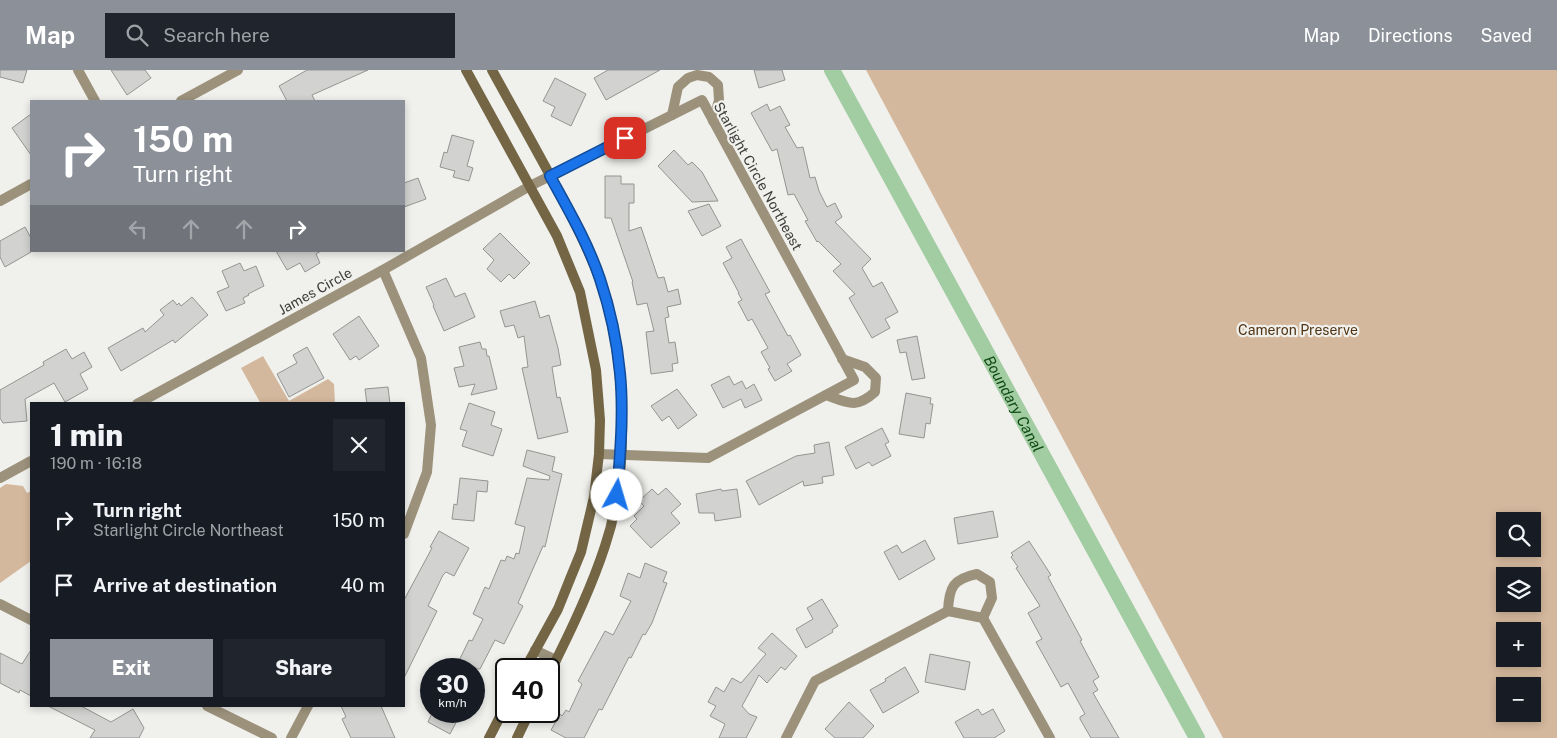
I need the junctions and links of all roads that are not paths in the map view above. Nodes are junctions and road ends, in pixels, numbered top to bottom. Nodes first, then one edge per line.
1 (78, 70) edge
2 (238, 70) edge
3 (466, 70) edge
4 (492, 70) edge
5 (94, 100) edge
6 (183, 100) edge
7 (672, 115) junction
8 (713, 121) junction
9 (550, 176) junction
10 (30, 185) edge
11 (530, 186) junction
12 (0, 201) edge
13 (383, 270) junction
14 (842, 358) junction
15 (826, 395) junction
16 (141, 402) edge
17 (599, 454) junction
18 (620, 455) junction
19 (30, 462) edge
20 (0, 478) edge
21 (405, 531) edge
22 (0, 604) edge
23 (948, 611) junction
24 (984, 618) junction
25 (30, 619) edge
26 (535, 650) junction
27 (531, 658) edge
28 (552, 658) edge
29 (557, 658) edge
30 (209, 707) edge
31 (307, 707) edge
32 (497, 723) edge
33 (524, 723) edge
34 (272, 738) edge
35 (291, 738) edge
36 (489, 738) edge
37 (517, 738) edge
38 (786, 738) edge
39 (1050, 738) edge

1 - 5 street
2 - 6 street
3 - 11 street
4 - 9 street
7 - 8 street, Starlight Circle Northeast
7 - 8 street
7 - 9 street, Starlight Circle Northeast
8 - 14 street, Starlight Circle Northeast
9 - 11 street, Starlight Circle Northeast
9 - 18 street
10 - 12 street
11 - 13 street, James Circle
11 - 17 street
13 - 16 street, James Circle
13 - 21 street
14 - 15 street, Starlight Circle Northeast
14 - 15 street
15 - 18 street
17 - 18 street
17 - 26 street
18 - 29 street
19 - 20 street
22 - 25 street
23 - 24 street
23 - 24 street
23 - 38 street
24 - 39 street
26 - 27 street
26 - 28 street
30 - 34 street
31 - 35 street
32 - 36 street
33 - 37 street

